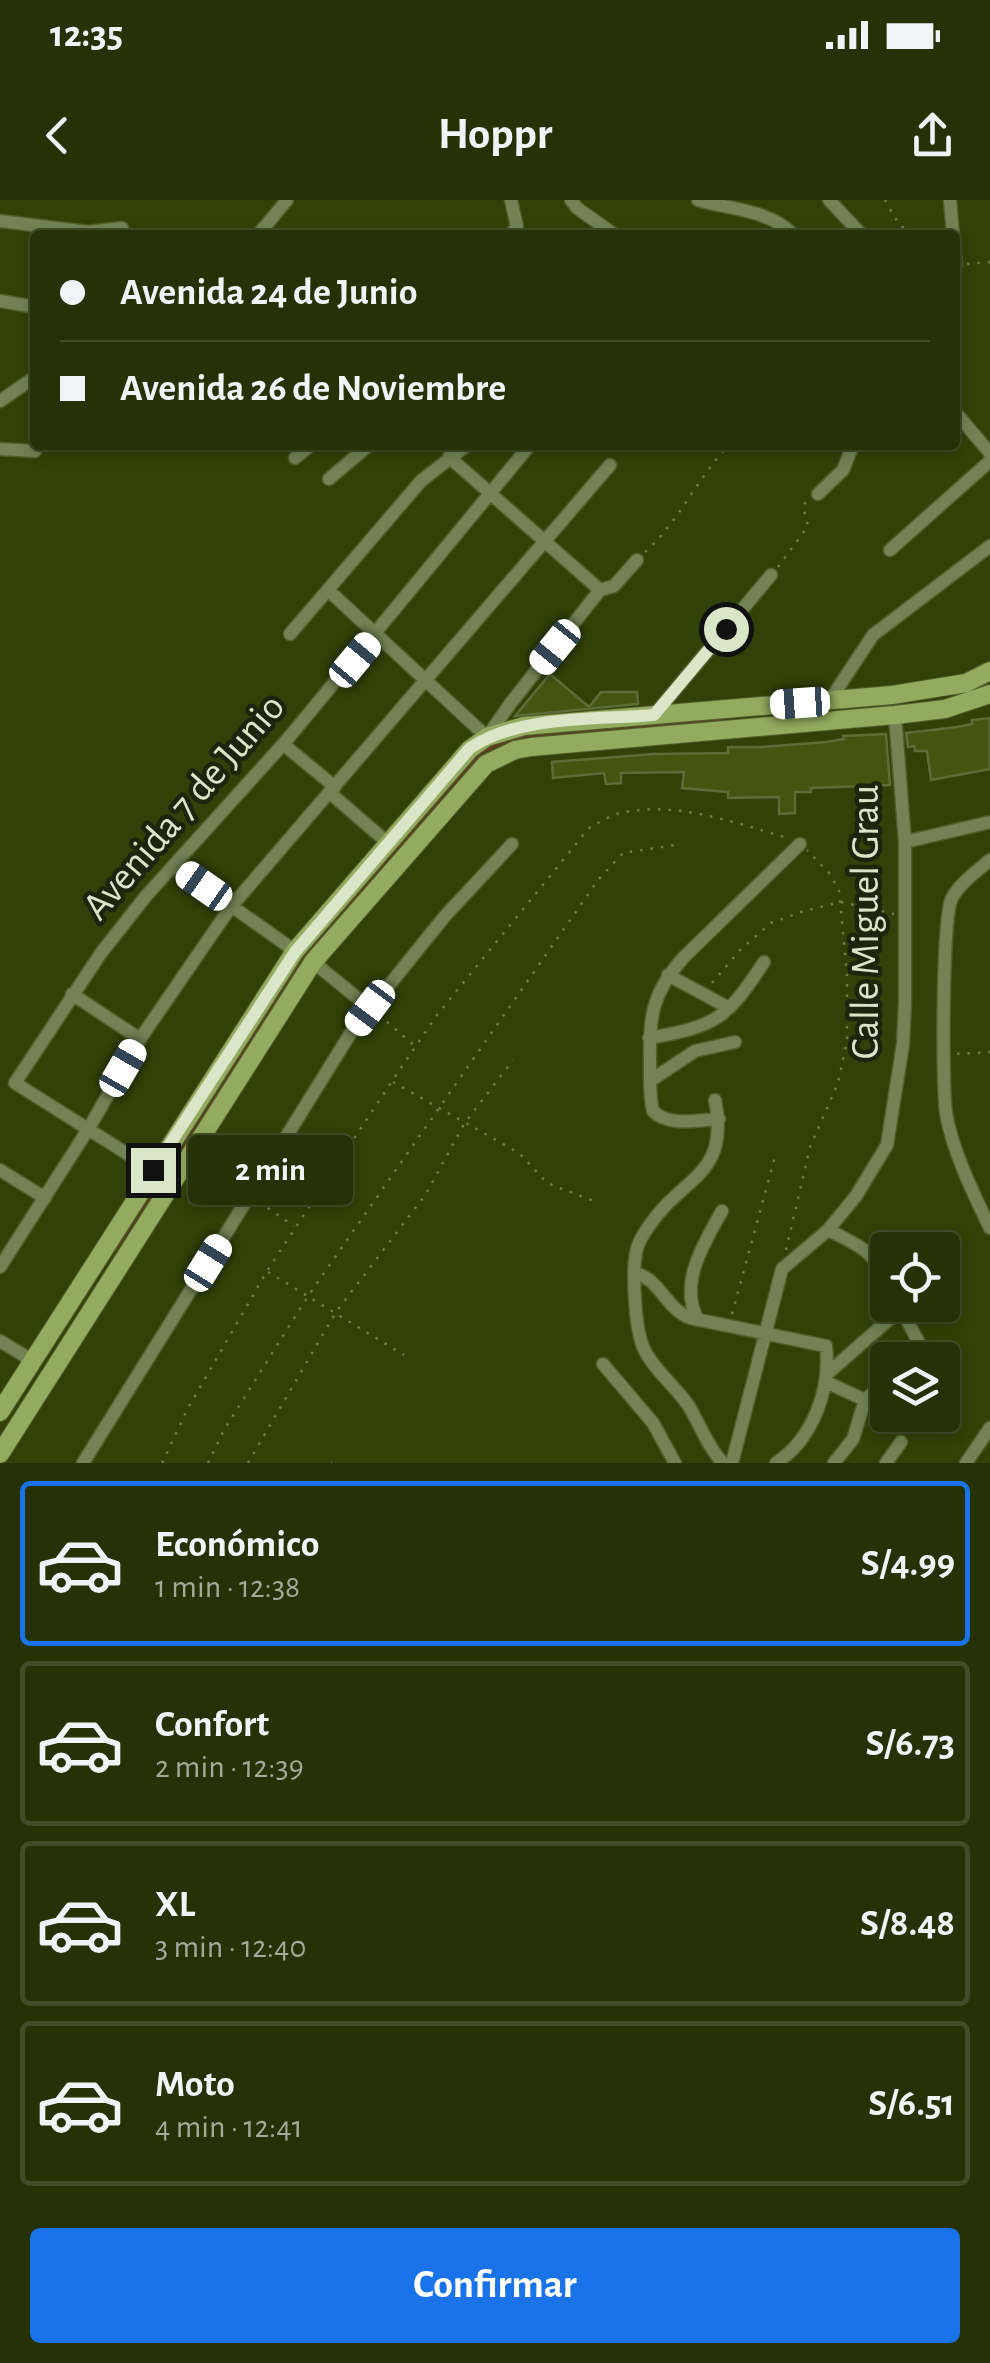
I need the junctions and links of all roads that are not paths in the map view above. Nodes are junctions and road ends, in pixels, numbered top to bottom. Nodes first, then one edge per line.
1 (287, 200) edge
2 (511, 200) edge
3 (571, 200) edge
4 (698, 200) edge
5 (829, 200) edge
6 (950, 200) edge
7 (0, 220) edge
8 (122, 228) dead end
9 (73, 230) edge
10 (105, 230) edge
11 (262, 230) edge
12 (518, 230) edge
13 (607, 230) edge
14 (788, 230) edge
15 (857, 230) edge
16 (953, 230) edge
17 (0, 301) edge
18 (30, 306) edge
19 (30, 381) edge
20 (0, 401) edge
21 (960, 418) edge
22 (0, 449) edge
23 (305, 450) edge
24 (363, 450) edge
25 (460, 450) edge
26 (526, 450) edge
27 (851, 450) edge
28 (35, 451) dead end
29 (990, 453) edge
30 (449, 457) junction
31 (295, 458) dead end
32 (990, 461) edge
33 (610, 465) dead end
34 (329, 479) dead end
35 (491, 494) junction
36 (818, 494) road end
37 (544, 541) junction
38 (990, 546) edge
39 (890, 550) dead end
40 (636, 560) road end
41 (771, 575) road end
42 (328, 590) junction
43 (600, 590) junction
44 (378, 633) junction
45 (290, 634) dead end
46 (990, 671) edge
47 (429, 680) junction
48 (990, 694) edge
49 (830, 700) junction
50 (740, 708) junction
51 (654, 715) junction
52 (895, 715) junction
53 (742, 728) junction
54 (487, 737) junction
55 (283, 744) junction
56 (332, 790) junction
57 (990, 822) edge
58 (388, 842) junction
59 (905, 842) junction
60 (512, 844) dead end
61 (800, 844) road end
62 (990, 860) edge
63 (175, 866) junction
64 (232, 906) junction
65 (295, 952) junction
66 (313, 962) junction
67 (764, 962) dead end
68 (668, 975) junction
69 (72, 994) junction
70 (370, 1008) junction
71 (729, 1008) junction
72 (649, 1038) junction
73 (140, 1039) junction
74 (735, 1042) dead end
75 (650, 1082) junction
76 (715, 1100) dead end
77 (719, 1119) junction
78 (89, 1128) junction
79 (0, 1170) edge
80 (153, 1170) junction
81 (44, 1198) junction
82 (722, 1211) dead end
83 (990, 1228) edge
84 (828, 1230) junction
85 (870, 1254) edge
86 (96, 1259) junction
87 (2, 1260) edge
88 (116, 1270) junction
89 (636, 1274) junction
90 (698, 1320) junction
91 (885, 1322) edge
92 (764, 1332) junction
93 (0, 1340) edge
94 (33, 1361) junction
95 (602, 1364) dead end
96 (827, 1378) junction
97 (870, 1395) edge
98 (865, 1400) junction
99 (0, 1412) edge
100 (990, 1428) edge
101 (901, 1442) dead end
102 (0, 1454) edge
103 (83, 1463) edge
104 (676, 1463) edge
105 (724, 1463) edge
106 (732, 1463) edge
107 (776, 1463) edge
108 (834, 1463) edge
109 (886, 1463) edge
110 (966, 1463) edge

1 - 11 street
2 - 12 street
3 - 13 street
4 - 14 street
5 - 15 street
6 - 16 street
7 - 9 street
8 - 10 street
17 - 18 street
19 - 20 street
21 - 29 street
22 - 28 street
23 - 31 street
24 - 34 street
25 - 30 street
26 - 35 street, Avenida 7 de Junio
27 - 36 street
30 - 35 street
30 - 42 street
32 - 39 street
33 - 37 street
35 - 37 street
35 - 44 street, Avenida 7 de Junio
37 - 43 street
37 - 47 street
38 - 49 street
40 - 43 street
41 - 51 street
42 - 44 street
42 - 45 street
43 - 54 street
44 - 47 street
44 - 55 street, Avenida 7 de Junio
46 - 49 main road
47 - 54 street
47 - 56 street
48 - 52 main road
49 - 50 main road
50 - 51 main road
50 - 53 main road
51 - 54 main road
52 - 53 main road
52 - 59 street, Calle Miguel Grau
53 - 66 main road
54 - 58 main road
55 - 56 street
55 - 63 street, Avenida 7 de Junio
56 - 58 street
56 - 64 street
57 - 59 street
58 - 65 main road
59 - 84 street, Calle Miguel Grau
60 - 70 street
61 - 68 street
62 - 83 street
63 - 64 street
63 - 69 street, Avenida 7 de Junio
64 - 65 street
64 - 73 street
65 - 80 main road
66 - 70 street
66 - 88 main road
67 - 71 street
68 - 71 street
68 - 72 street
69 - 73 street
69 - 78 street, Avenida 7 de Junio
70 - 103 street
71 - 72 street
72 - 75 street
73 - 78 street
74 - 75 street
75 - 77 street
76 - 77 street
77 - 89 street
78 - 80 street
78 - 81 street
79 - 81 street
80 - 86 main road
81 - 87 street
82 - 90 street
84 - 85 street
84 - 92 street, Calle Miguel Grau
86 - 88 main road
86 - 94 main road
88 - 102 main road
89 - 90 street
89 - 105 street
90 - 92 street
91 - 96 street
92 - 96 street
92 - 106 street
93 - 94 street
94 - 99 main road
95 - 104 street
96 - 98 street
96 - 107 street
97 - 98 street
98 - 108 street
100 - 110 street
101 - 109 street

